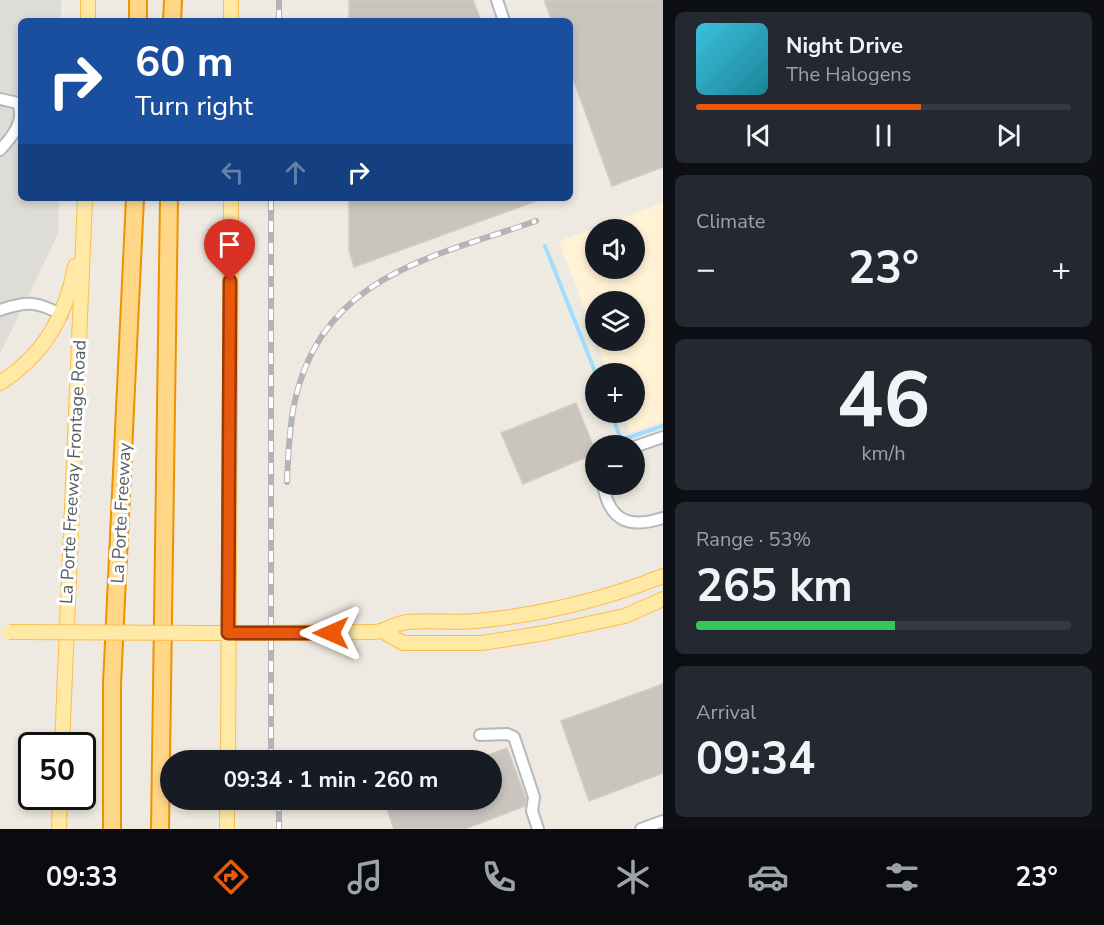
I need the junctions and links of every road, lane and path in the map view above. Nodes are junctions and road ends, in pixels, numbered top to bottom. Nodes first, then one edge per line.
1 (88, 0) edge
2 (138, 0) edge
3 (173, 0) edge
4 (231, 0) edge
5 (497, 0) edge
6 (88, 18) edge
7 (138, 18) edge
8 (172, 18) edge
9 (231, 18) edge
10 (503, 18) edge
11 (0, 99) edge
12 (18, 103) edge
13 (18, 127) edge
14 (0, 150) edge
15 (85, 201) edge
16 (85, 201) edge
17 (135, 201) edge
18 (170, 201) edge
19 (231, 201) edge
20 (0, 310) edge
21 (62, 315) junction
22 (0, 382) edge
23 (663, 437) edge
24 (645, 443) edge
25 (605, 495) edge
26 (663, 518) edge
27 (663, 576) edge
28 (663, 599) edge
29 (4, 632) edge
30 (378, 632) junction
31 (228, 633) junction
32 (63, 732) edge
33 (480, 735) dead end
34 (228, 750) edge
35 (60, 810) edge
36 (227, 810) edge
37 (663, 821) edge
38 (59, 829) edge
39 (112, 829) edge
40 (160, 829) edge
41 (227, 829) edge
42 (537, 829) edge
43 (641, 829) edge

1 - 6 main road
2 - 7 highway
3 - 8 highway
4 - 9 main road
5 - 10 lane
11 - 12 lane
13 - 14 lane
15 - 21 main road
16 - 32 main road, La Porte Freeway Frontage Road
17 - 39 highway, La Porte Freeway
18 - 40 highway
19 - 31 main road
20 - 21 lane
21 - 22 main road
23 - 24 lane
25 - 26 lane
27 - 30 main road
28 - 30 main road
29 - 31 main road, bridge
30 - 31 main road, bridge
31 - 34 main road
33 - 42 lane
35 - 38 main road
36 - 41 main road
37 - 43 lane

